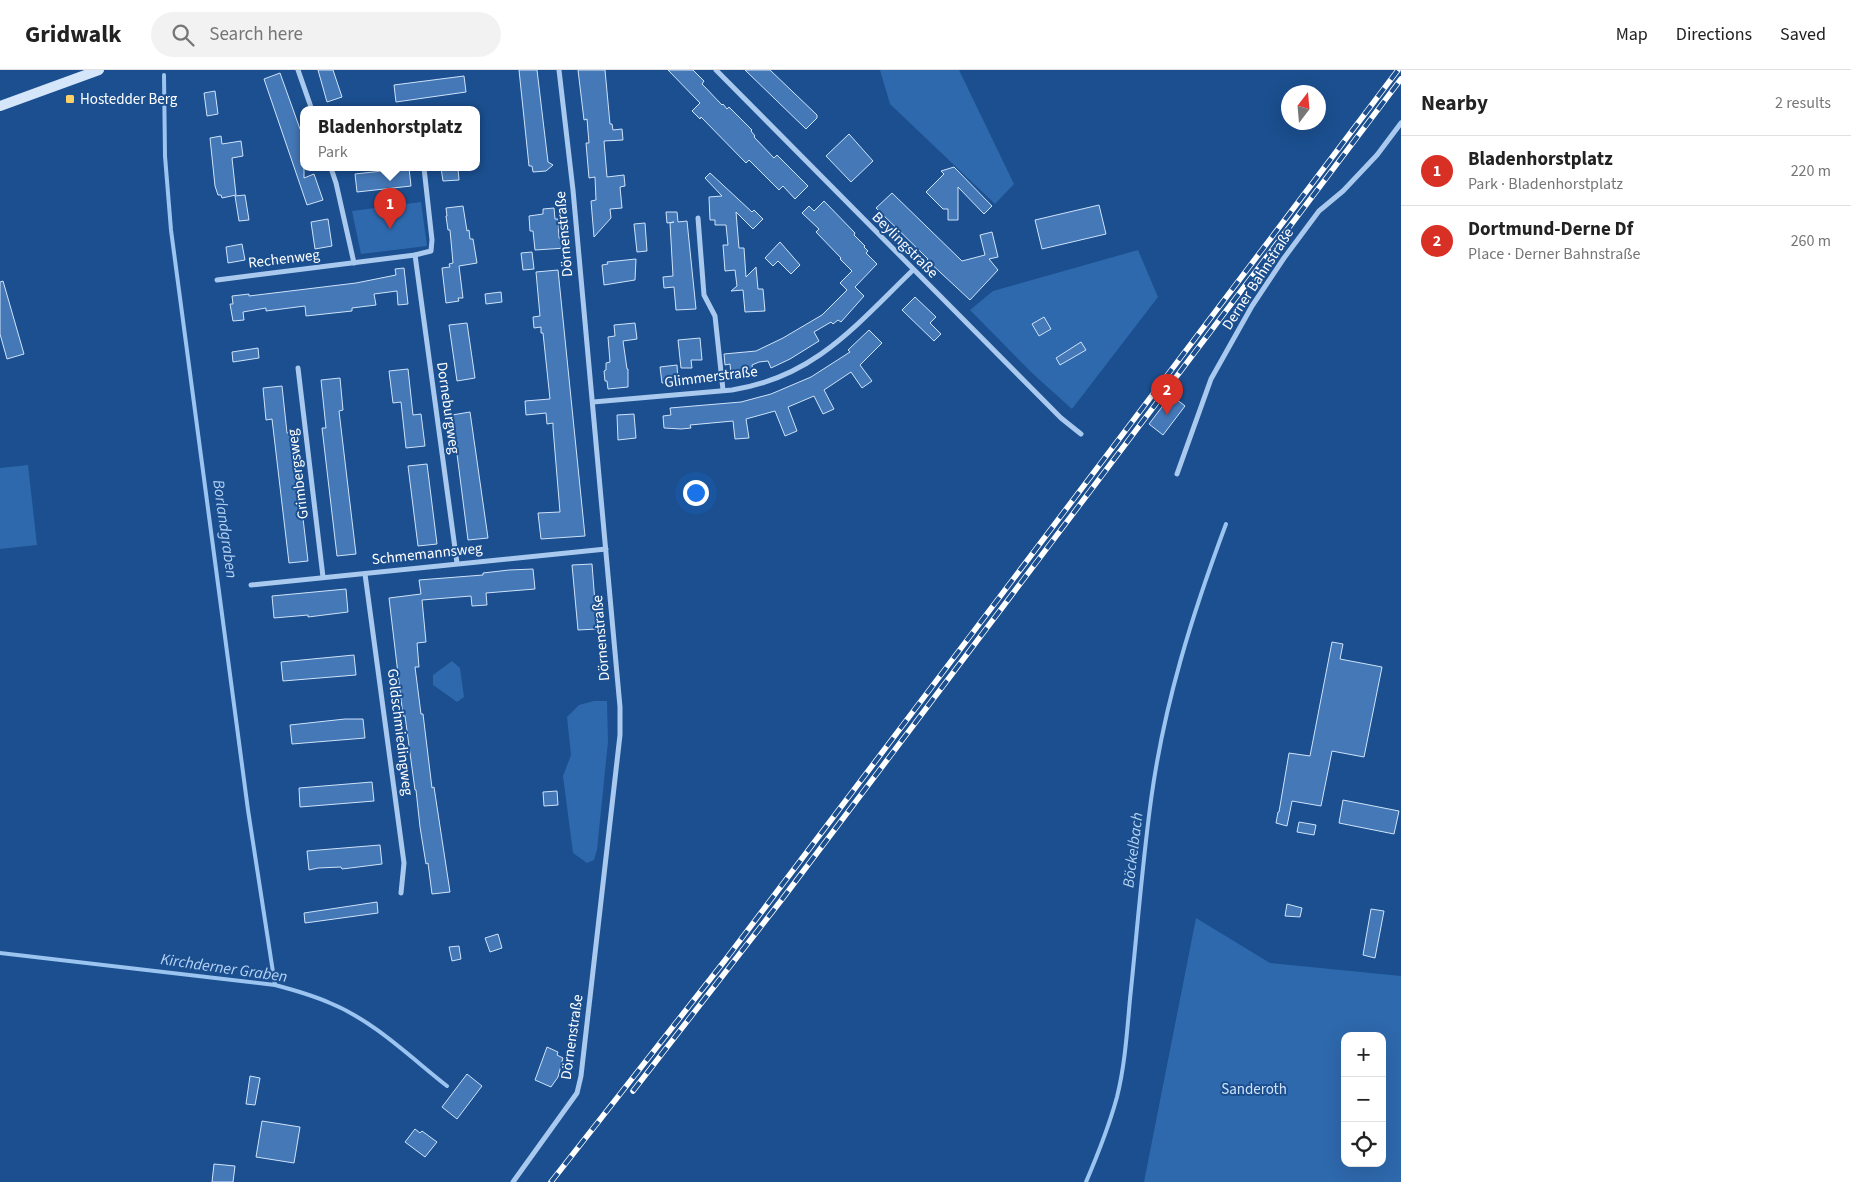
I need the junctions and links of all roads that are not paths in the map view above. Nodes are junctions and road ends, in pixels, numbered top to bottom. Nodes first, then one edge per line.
1 (99, 70) edge
2 (298, 70) edge
3 (559, 70) edge
4 (716, 70) edge
5 (0, 106) edge
6 (311, 106) edge
7 (1401, 123) edge
8 (332, 171) edge
9 (424, 171) edge
10 (698, 218) dead end
11 (415, 255) junction
12 (354, 262) junction
13 (912, 270) junction
14 (217, 280) dead end
15 (298, 368) dead end
16 (723, 390) junction
17 (593, 402) junction
18 (1080, 434) dead end
19 (1177, 474) dead end
20 (606, 549) junction
21 (457, 563) junction
22 (365, 574) junction
23 (323, 577) junction
24 (251, 585) dead end
25 (401, 893) dead end
26 (513, 1182) edge

1 - 5 main road
2 - 6 street
3 - 17 street, Dörnenstraße
4 - 13 street, Beylingstraße
7 - 19 street, Derner Bahnstraße
8 - 12 street
9 - 11 street
10 - 16 street
11 - 12 street, Rechenweg
11 - 21 street, Dorneburgweg
12 - 14 street, Rechenweg
13 - 16 street, Glimmerstraße
13 - 18 street, Beylingstraße
15 - 23 street, Grimbergsweg
16 - 17 street, Glimmerstraße
17 - 20 street, Dörnenstraße
20 - 21 street, Schmemannsweg
20 - 26 street, Dörnenstraße
21 - 22 street, Schmemannsweg
22 - 23 street, Schmemannsweg
22 - 25 street, Goldschmiedingweg
23 - 24 street, Schmemannsweg

